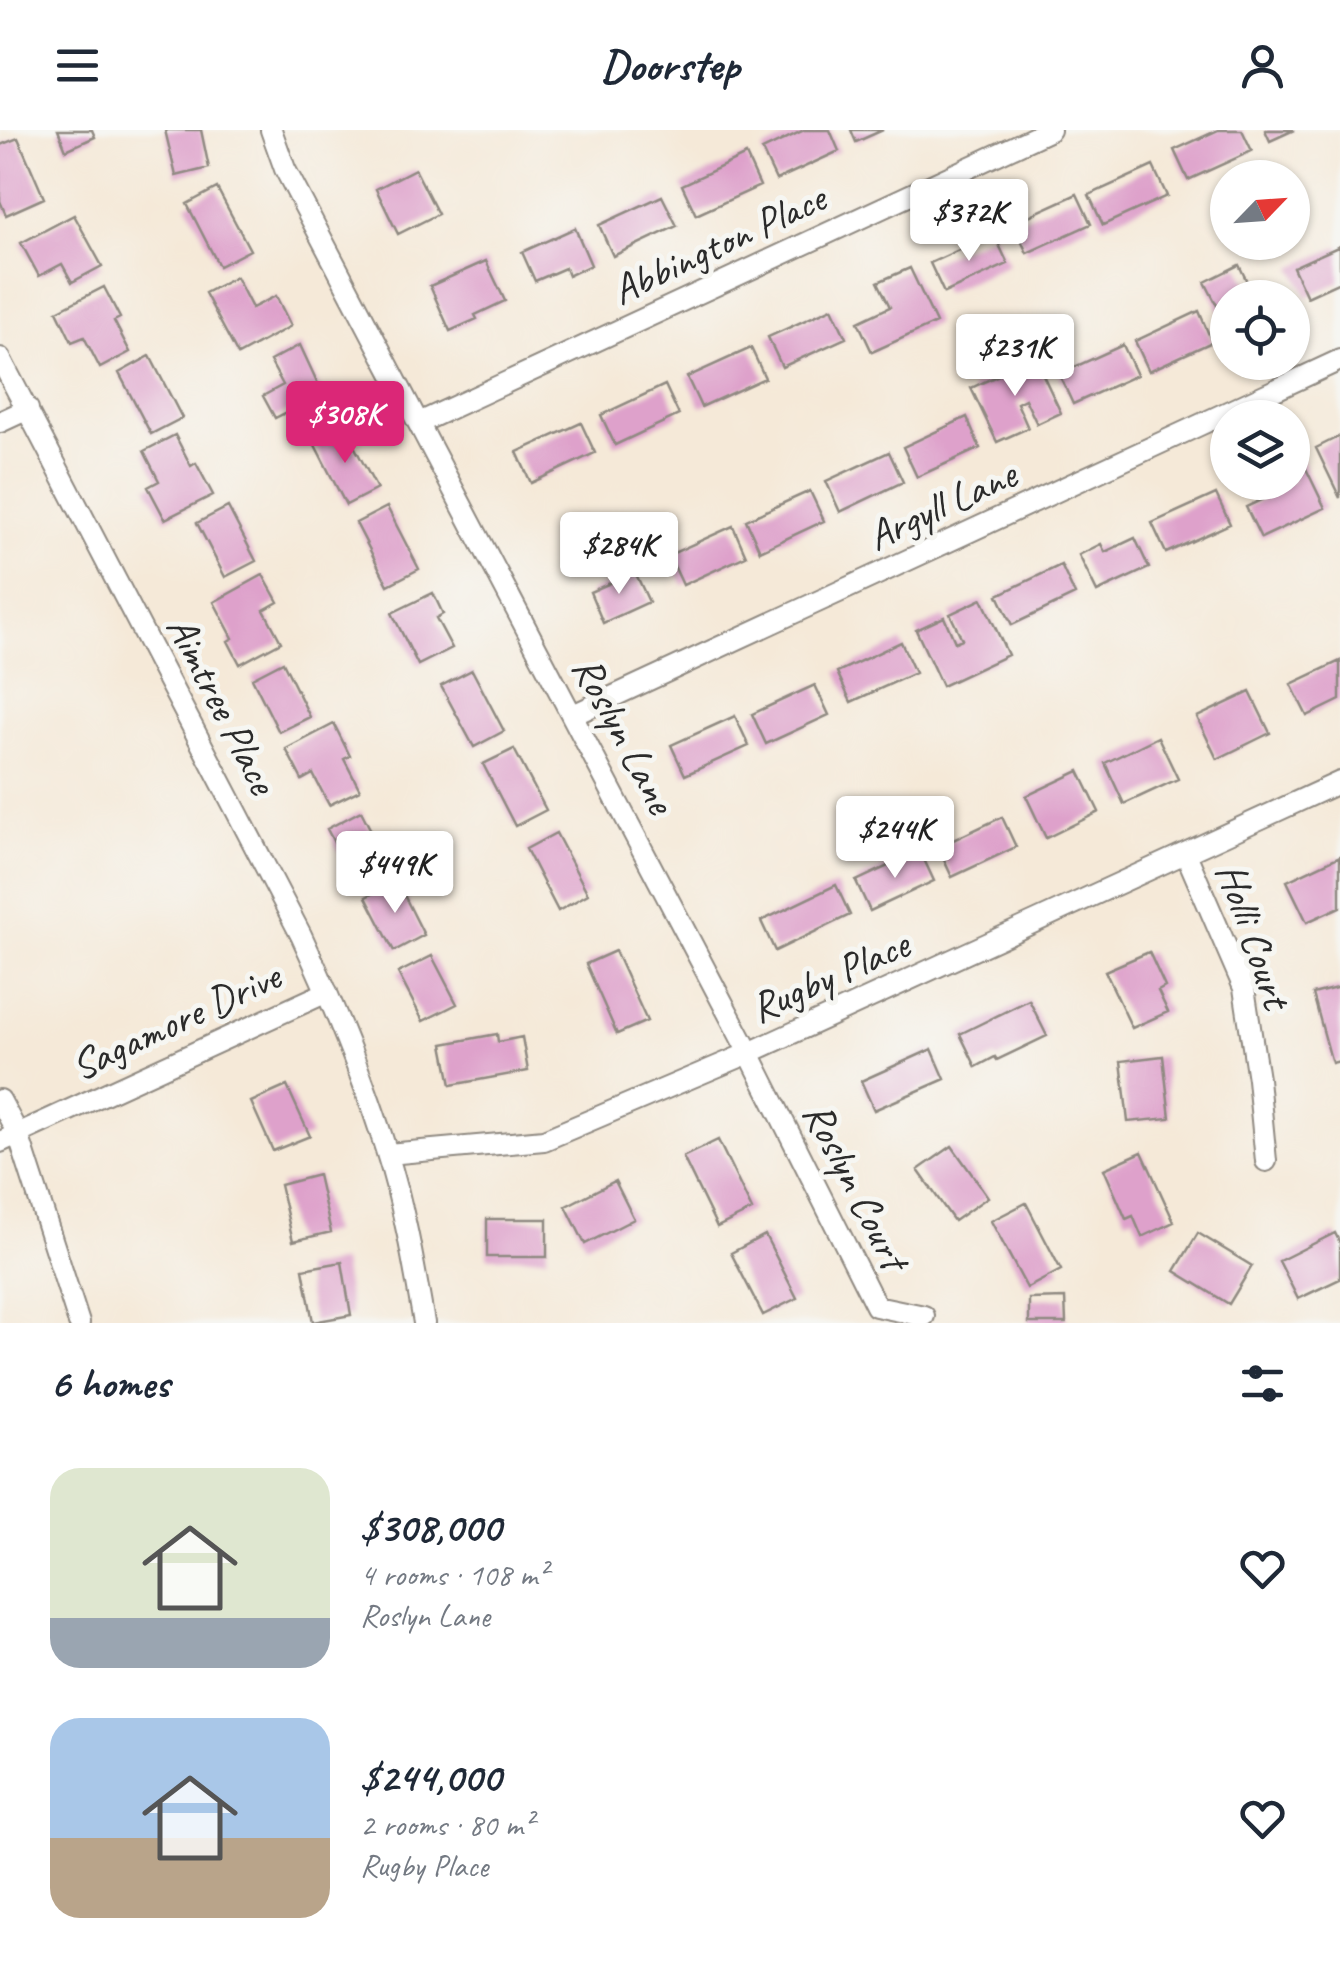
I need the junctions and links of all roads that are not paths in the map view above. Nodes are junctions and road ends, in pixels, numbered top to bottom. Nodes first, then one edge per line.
1 (271, 130) edge
2 (1050, 130) edge
3 (0, 358) edge
4 (1340, 360) edge
5 (28, 409) junction
6 (0, 422) edge
7 (418, 423) junction
8 (573, 716) junction
9 (1340, 782) edge
10 (1186, 854) junction
11 (327, 992) junction
12 (749, 1053) junction
13 (0, 1100) edge
14 (9, 1138) edge
15 (388, 1154) junction
16 (1266, 1161) dead end
17 (924, 1316) dead end
18 (79, 1323) edge
19 (424, 1323) edge

1 - 7 street, Roslyn Lane
2 - 7 street, Abbington Place
3 - 5 street, Aimtree Place
4 - 8 street, Argyll Lane
5 - 6 street
5 - 11 street, Aimtree Place
7 - 8 street, Roslyn Lane
8 - 12 street, Roslyn Lane
9 - 10 street, Rugby Place
10 - 12 street, Rugby Place
10 - 16 street, Holli Court
11 - 14 street, Sagamore Drive
11 - 15 street, Aimtree Place
12 - 15 street, Rugby Place
12 - 17 street, Roslyn Court
13 - 14 street
14 - 18 street
15 - 19 street, Aimtree Place

